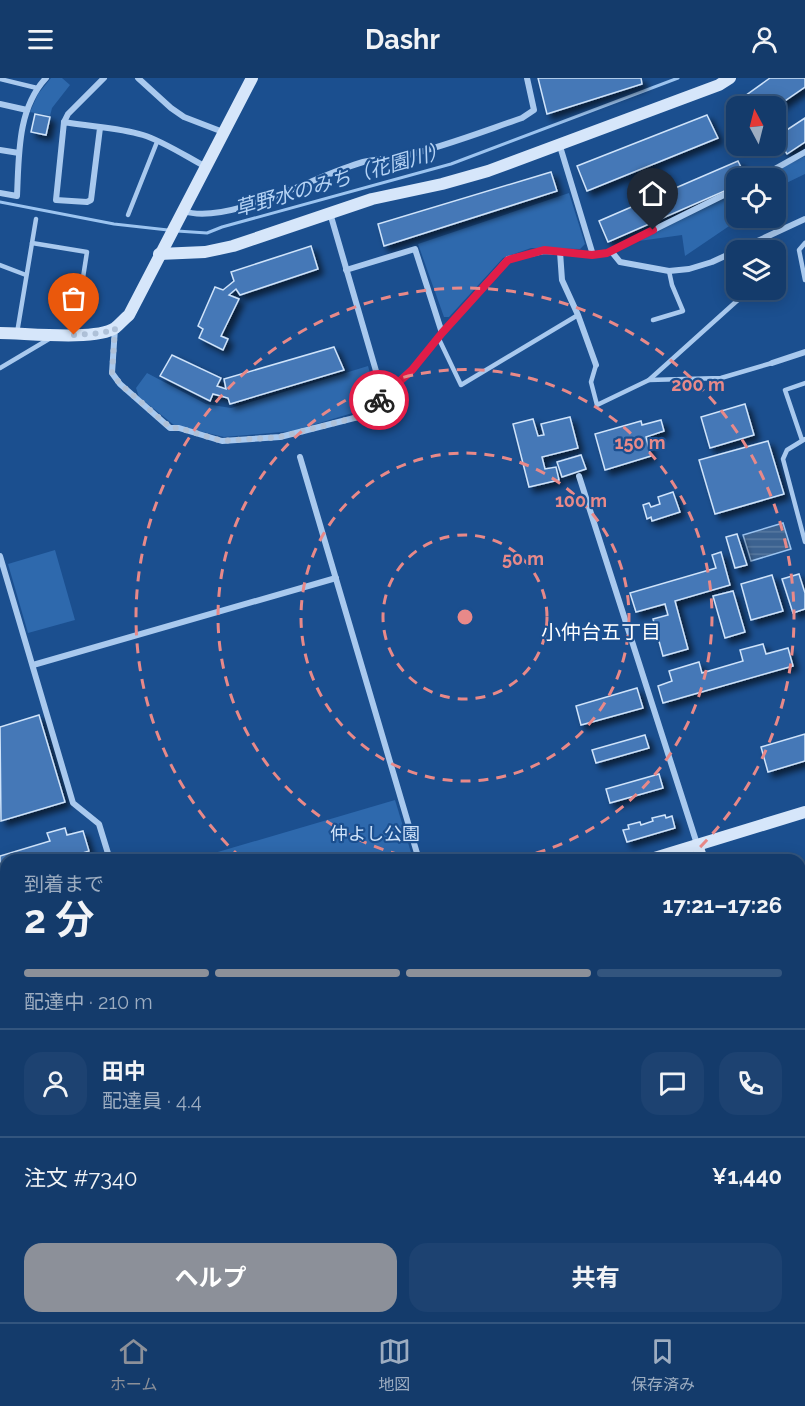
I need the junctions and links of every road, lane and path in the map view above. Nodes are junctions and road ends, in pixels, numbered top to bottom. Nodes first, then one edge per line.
1 (46, 78) edge
2 (104, 78) edge
3 (138, 78) edge
4 (252, 78) edge
5 (527, 78) edge
6 (730, 78) edge
7 (0, 79) edge
8 (37, 88) junction
9 (0, 104) edge
10 (27, 110) junction
11 (64, 123) junction
12 (100, 128) junction
13 (224, 133) junction
14 (157, 142) junction
15 (559, 143) junction
16 (0, 150) edge
17 (805, 152) edge
18 (19, 153) junction
19 (206, 167) junction
20 (777, 168) edge
21 (0, 193) edge
22 (726, 194) edge
23 (329, 213) junction
24 (128, 215) dead end
25 (181, 215) junction
26 (36, 219) dead end
27 (805, 219) edge
28 (32, 243) junction
29 (805, 243) edge
30 (611, 251) junction
31 (560, 252) junction
32 (159, 254) junction
33 (592, 255) junction
34 (0, 265) edge
35 (346, 270) junction
36 (669, 271) junction
37 (26, 275) junction
38 (805, 280) edge
39 (738, 300) edge
40 (578, 315) junction
41 (653, 320) dead end
42 (115, 328) junction
43 (0, 333) edge
44 (16, 333) junction
45 (56, 334) junction
46 (74, 335) junction
47 (440, 335) junction
48 (805, 352) edge
49 (772, 363) joint
50 (596, 365) joint
51 (0, 368) edge
52 (649, 380) junction
53 (805, 383) edge
54 (383, 395) junction
55 (804, 439) edge
56 (300, 457) dead end
57 (579, 476) dead end
58 (805, 542) edge
59 (0, 556) edge
60 (336, 578) junction
61 (33, 665) junction
62 (805, 812) edge
63 (697, 845) junction
64 (108, 854) edge
65 (417, 854) edge
66 (668, 854) edge
67 (700, 854) edge

1 - 8 street
2 - 11 street
3 - 13 street
4 - 13 street
5 - 25 street
6 - 15 street
7 - 8 lane
8 - 10 street
9 - 10 street
10 - 18 street
11 - 12 street
11 - 12 street
12 - 14 street
13 - 19 street
14 - 19 street
14 - 24 lane
15 - 23 street
15 - 33 street
16 - 18 street
17 - 20 street
18 - 21 street
19 - 25 street
22 - 30 street
23 - 32 street
23 - 35 street
25 - 32 street
26 - 28 lane
27 - 36 street
28 - 37 lane
28 - 46 lane
29 - 38 lane
30 - 33 street
30 - 36 street
31 - 33 street
31 - 40 street
31 - 47 street
32 - 42 street
34 - 37 lane
35 - 47 street
35 - 54 street
36 - 41 lane
37 - 44 lane
39 - 52 lane
40 - 47 lane
40 - 50 street
42 - 46 street
42 - 54 street
43 - 44 street
44 - 45 street
45 - 46 street
45 - 51 lane
47 - 54 street
48 - 49 street
49 - 52 lane
50 - 52 lane
53 - 55 lane
55 - 58 lane
56 - 60 street
57 - 63 street
59 - 61 street
60 - 61 street
60 - 65 street
61 - 64 street
62 - 63 street
63 - 66 street
63 - 67 street

